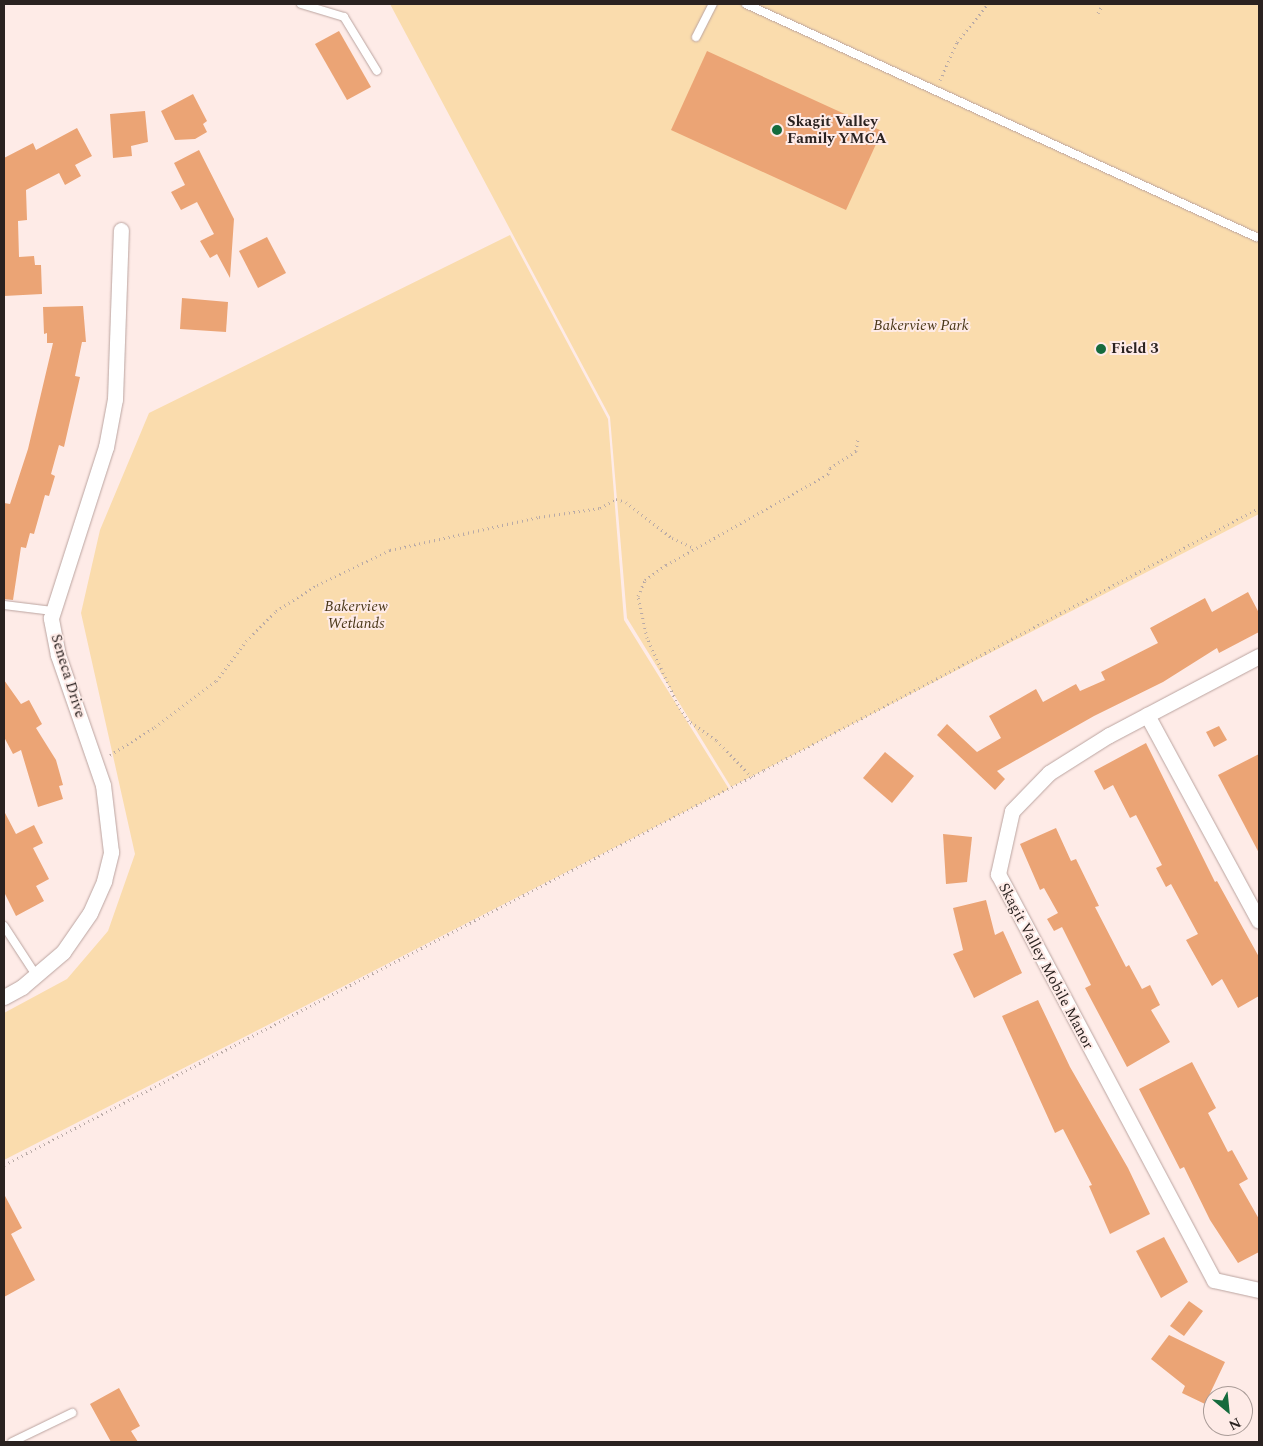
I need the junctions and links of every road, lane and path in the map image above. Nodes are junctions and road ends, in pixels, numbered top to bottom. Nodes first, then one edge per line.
1 (301, 4) edge
2 (713, 4) edge
3 (746, 4) edge
4 (988, 4) edge
5 (1103, 4) edge
6 (1098, 14) dead end
7 (696, 37) dead end
8 (376, 71) dead end
9 (934, 92) junction
10 (121, 230) dead end
11 (1256, 237) dead end
12 (858, 439) dead end
13 (1259, 508) edge
14 (694, 548) junction
15 (4, 605) edge
16 (53, 611) junction
17 (1259, 656) edge
18 (1147, 715) junction
19 (108, 757) dead end
20 (752, 776) junction
21 (1259, 921) edge
22 (4, 926) edge
23 (36, 975) junction
24 (4, 997) edge
25 (4, 1165) edge
26 (1259, 1290) edge
27 (72, 1413) dead end
28 (12, 1442) edge

1 - 8 lane
2 - 7 lane
3 - 9 lane
4 - 9 path
5 - 6 path
9 - 11 lane
10 - 16 street, Seneca Drive
12 - 14 path
13 - 20 path
14 - 19 path
14 - 20 path
15 - 16 lane
16 - 23 street, Seneca Drive
17 - 18 street, Skagit Valley Mobile Manor
18 - 21 street
18 - 26 street, Skagit Valley Mobile Manor
20 - 25 path
22 - 23 lane
23 - 24 street, Seneca Drive
27 - 28 lane

